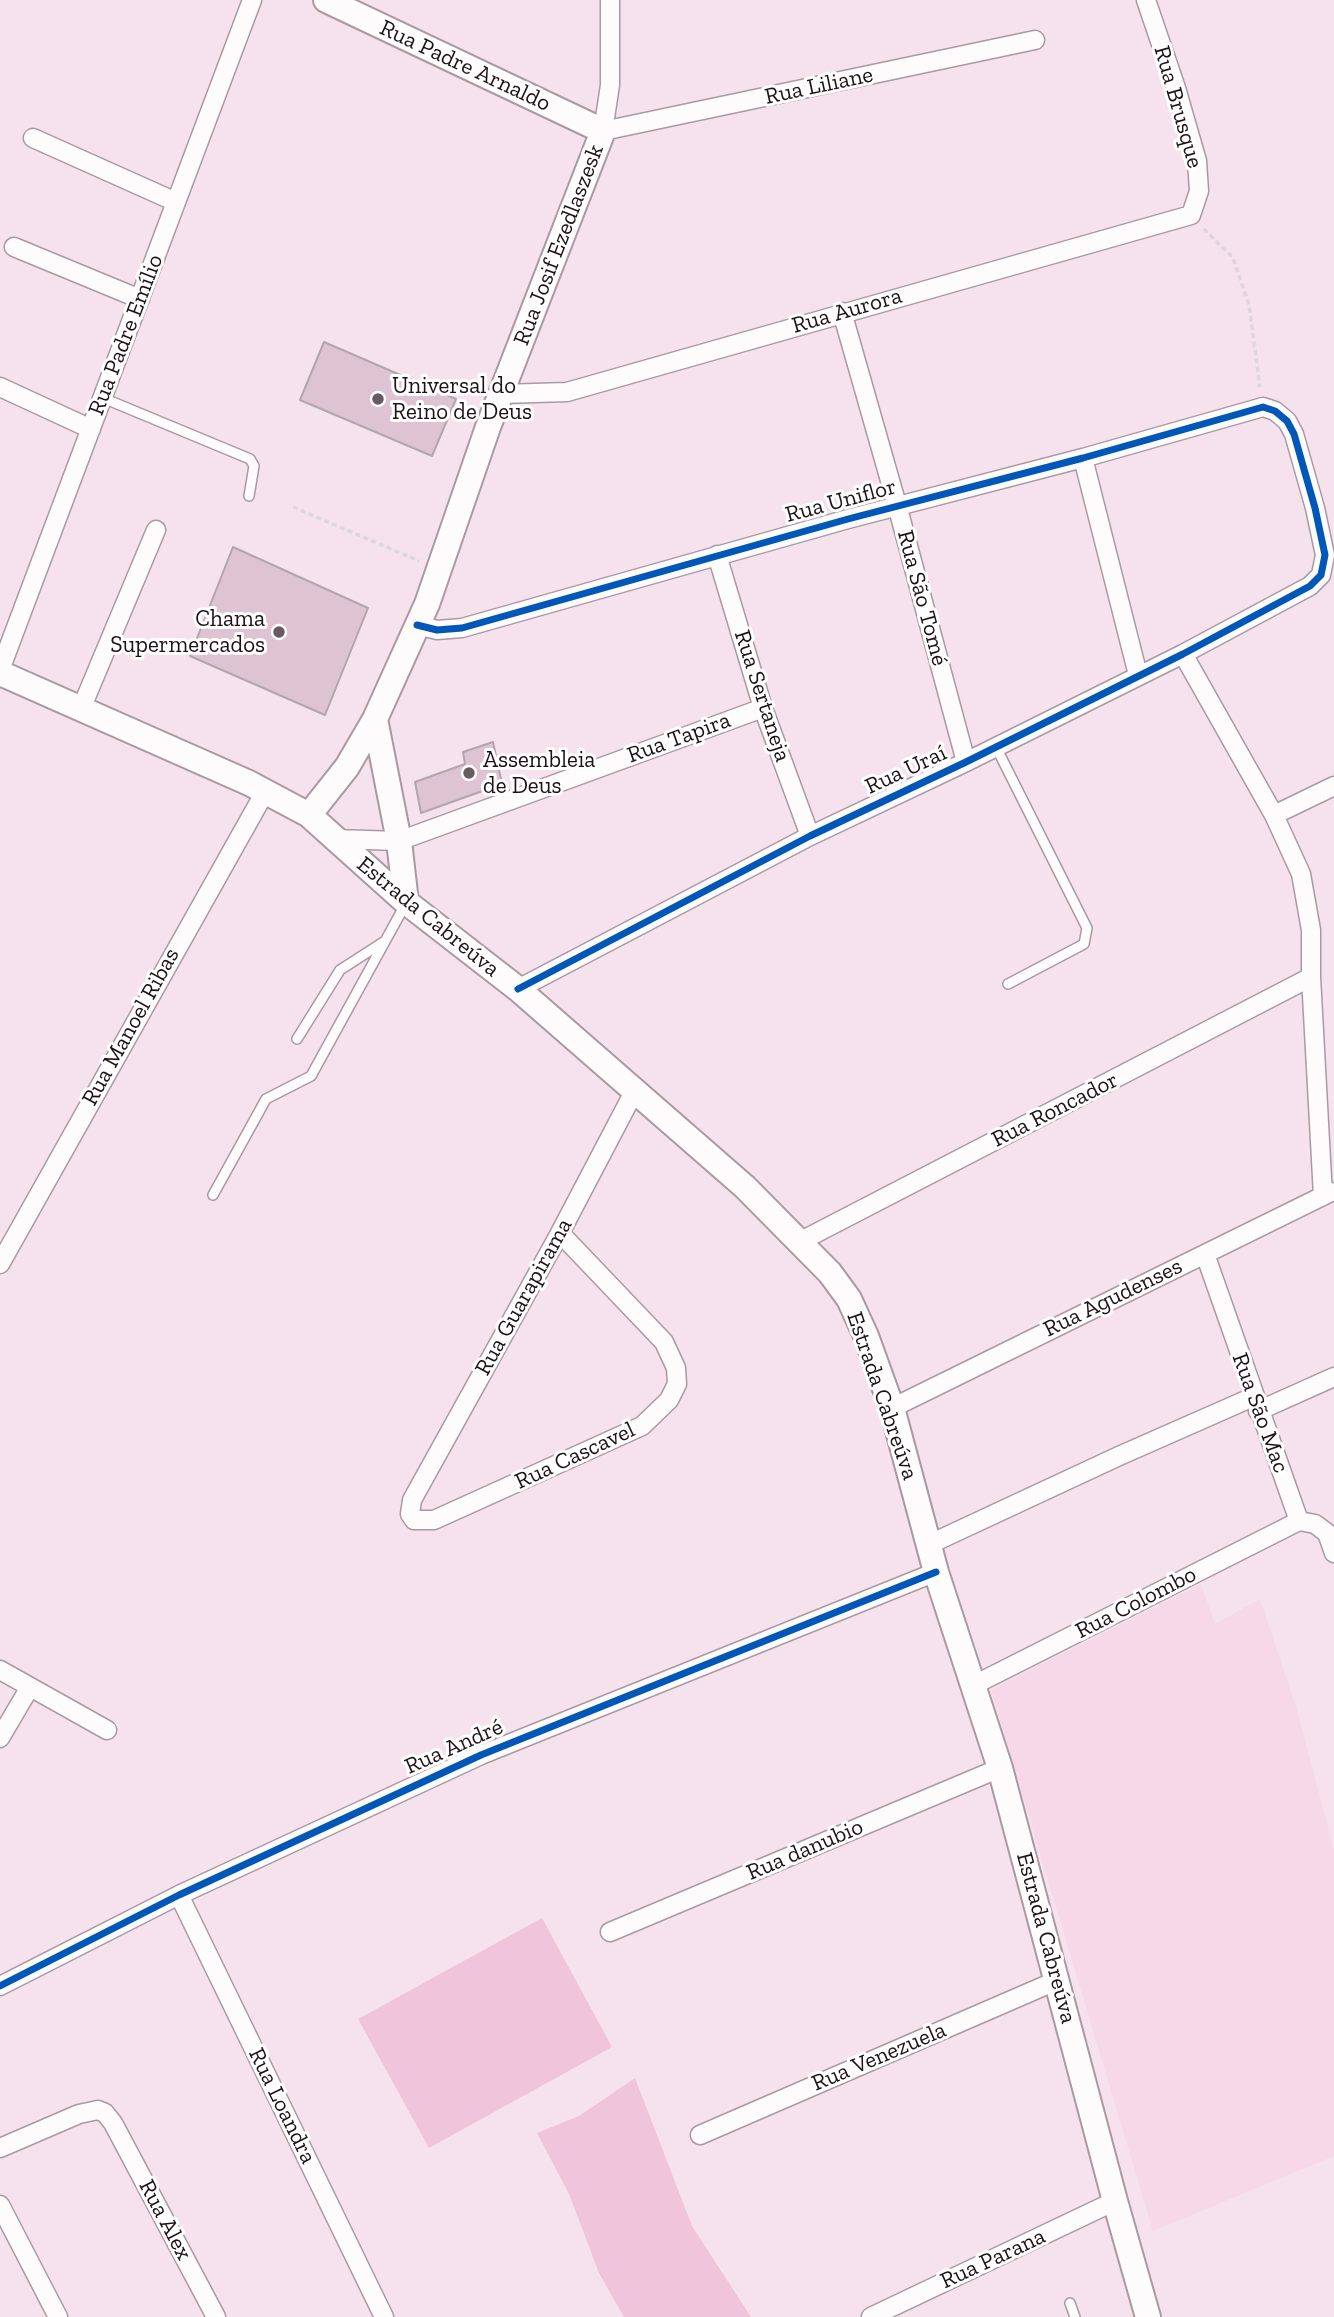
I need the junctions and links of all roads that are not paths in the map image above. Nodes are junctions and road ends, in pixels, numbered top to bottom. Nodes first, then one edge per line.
1 (252, 0) edge
2 (327, 0) edge
3 (610, 0) edge
4 (1146, 0) edge
5 (1035, 40) dead end
6 (603, 131) junction
7 (33, 138) dead end
8 (176, 202) junction
9 (1191, 215) joint
10 (14, 247) dead end
11 (140, 299) junction
12 (842, 312) junction
13 (0, 387) edge
14 (501, 394) junction
15 (103, 398) junction
16 (91, 429) junction
17 (1083, 458) junction
18 (248, 496) dead end
19 (897, 505) junction
20 (156, 530) dead end
21 (717, 555) junction
22 (1310, 586) joint
23 (417, 625) junction
24 (1184, 654) junction
25 (0, 672) edge
26 (1138, 675) junction
27 (763, 708) junction
28 (81, 709) junction
29 (374, 719) junction
30 (996, 747) junction
31 (966, 762) junction
32 (1334, 786) edge
33 (265, 792) junction
34 (1274, 814) junction
35 (309, 815) junction
36 (810, 836) junction
37 (334, 839) junction
38 (399, 841) junction
39 (406, 902) junction
40 (385, 941) junction
41 (1311, 977) junction
42 (1008, 984) dead end
43 (518, 989) junction
44 (297, 1039) dead end
45 (634, 1092) junction
46 (1329, 1193) edge
47 (213, 1195) dead end
48 (560, 1233) junction
49 (799, 1242) junction
50 (1205, 1254) junction
51 (0, 1264) edge
52 (1334, 1377) edge
53 (1256, 1404) junction
54 (892, 1408) junction
55 (412, 1500) joint
56 (1299, 1521) junction
57 (930, 1545) junction
58 (1334, 1553) edge
59 (936, 1572) junction
60 (0, 1670) edge
61 (30, 1686) junction
62 (972, 1686) junction
63 (107, 1730) dead end
64 (0, 1738) edge
65 (1000, 1768) junction
66 (179, 1895) junction
67 (610, 1932) dead end
68 (1058, 1980) junction
69 (0, 1986) edge
70 (700, 2135) dead end
71 (0, 2148) edge
72 (1115, 2201) junction
73 (0, 2205) edge
74 (1070, 2303) dead end
75 (58, 2317) edge
76 (216, 2317) edge
77 (384, 2317) edge
78 (871, 2317) edge
79 (1075, 2317) edge
80 (1148, 2317) edge

1 - 8 street, Rua Padre Emílio
2 - 6 main road, Rua Padre Arnaldo
3 - 6 street
4 - 9 street, Rua Brusque
5 - 6 street, Rua Liliane
6 - 14 main road, Rua Josif Ezedlaszesk
7 - 8 street
8 - 11 street, Rua Padre Emílio
9 - 12 street, Rua Aurora
10 - 11 street
11 - 15 street, Rua Padre Emílio
12 - 14 street, Rua Aurora
12 - 19 street, Rua São Tomé
13 - 16 street
14 - 23 main road, Rua Josif Ezedlaszesk
15 - 16 street, Rua Padre Emílio
15 - 18 lane
16 - 25 street, Rua Padre Emílio
17 - 19 street, Rua Uniflor
17 - 22 street, Rua Uniflor
17 - 26 street
19 - 21 street, Rua Uniflor
19 - 31 street, Rua São Tomé
20 - 28 street
21 - 23 street, Rua Uniflor
21 - 27 street, Rua Sertaneja
22 - 24 street, Rua Uraí
23 - 29 main road, Rua Josif Ezedlaszesk
24 - 26 street, Rua Uraí
24 - 34 street
25 - 28 main road, Estrada Cabreúva
26 - 30 street, Rua Uraí
27 - 36 street, Rua Sertaneja
27 - 38 street, Rua Tapira
28 - 33 main road, Estrada Cabreúva
29 - 35 main road, Rua Josif Ezedlaszesk
29 - 38 main road
30 - 31 street, Rua Uraí
30 - 42 lane
31 - 36 street, Rua Uraí
32 - 34 street
33 - 35 main road, Estrada Cabreúva
33 - 51 street, Rua Manoel Ribas
34 - 41 street
35 - 37 main road, Estrada Cabreúva
36 - 43 street, Rua Uraí
37 - 38 street
37 - 39 main road, Estrada Cabreúva
38 - 39 main road
39 - 40 lane
39 - 43 main road, Estrada Cabreúva
40 - 44 lane
40 - 47 lane
41 - 46 street
41 - 49 street, Rua Roncador
43 - 45 main road, Estrada Cabreúva
45 - 48 street, Rua Guarapirama
45 - 49 main road, Estrada Cabreúva
46 - 50 street, Rua Agudenses
48 - 55 street, Rua Guarapirama
48 - 55 street, Rua Cascavel
49 - 54 main road, Estrada Cabreúva
50 - 53 street, Rua São Mac
50 - 54 street, Rua Agudenses
52 - 53 street
53 - 56 street, Rua São Mac
53 - 57 street
54 - 57 main road, Estrada Cabreúva
56 - 58 street
56 - 62 street, Rua Colombo
57 - 59 main road, Estrada Cabreúva
59 - 62 main road, Estrada Cabreúva
59 - 66 street, Rua André
60 - 61 street
61 - 63 street
61 - 64 street
62 - 65 main road, Estrada Cabreúva
65 - 67 street, Rua danubio
65 - 68 main road, Estrada Cabreúva
66 - 69 street, Rua André
66 - 77 street, Rua Loandra
68 - 70 street, Rua Venezuela
68 - 72 main road, Estrada Cabreúva
71 - 76 street, Rua Alex
72 - 78 street, Rua Parana
72 - 80 main road, Estrada Cabreúva
73 - 75 street
74 - 79 lane

